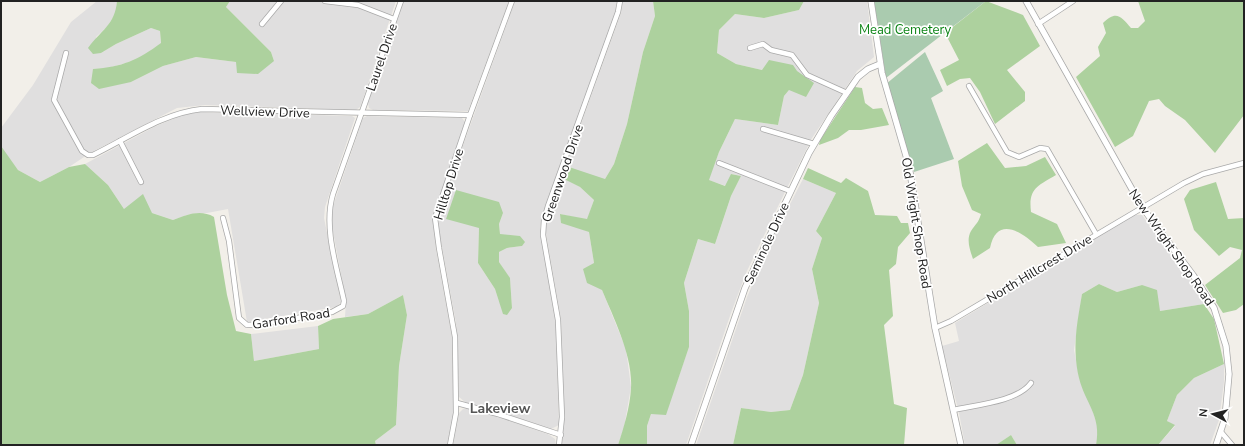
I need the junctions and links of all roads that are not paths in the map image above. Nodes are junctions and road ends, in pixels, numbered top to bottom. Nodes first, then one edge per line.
1 (281, 1) edge
2 (325, 1) edge
3 (401, 1) edge
4 (512, 1) edge
5 (620, 1) edge
6 (871, 1) edge
7 (1026, 1) edge
8 (1073, 1) edge
9 (394, 19) junction
10 (262, 24) dead end
11 (1038, 24) junction
12 (750, 48) dead end
13 (66, 53) dead end
14 (880, 64) junction
15 (969, 86) dead end
16 (847, 92) junction
17 (361, 113) junction
18 (470, 115) junction
19 (763, 129) dead end
20 (120, 142) junction
21 (814, 144) junction
22 (718, 163) dead end
23 (1244, 163) edge
24 (141, 182) dead end
25 (790, 191) junction
26 (1142, 207) junction
27 (224, 218) dead end
28 (1096, 234) junction
29 (934, 328) junction
30 (1031, 383) dead end
31 (457, 403) junction
32 (953, 410) junction
33 (1221, 432) junction
34 (561, 435) junction
35 (450, 445) edge
36 (559, 445) edge
37 (691, 445) edge
38 (961, 445) edge
39 (1216, 445) edge
40 (1232, 445) edge

1 - 10 street
2 - 9 street
3 - 9 street, Laurel Drive
4 - 18 street, Hilltop Drive
5 - 34 street, Greenwood Drive
6 - 14 street, Old Wright Shop Road
7 - 11 street, New Wright Shop Road
8 - 11 street
9 - 17 street, Laurel Drive
11 - 26 street, New Wright Shop Road
12 - 16 street
13 - 20 street, Wellview Drive
14 - 16 street, Seminole Drive
14 - 29 street, Old Wright Shop Road
15 - 28 street
16 - 21 street, Seminole Drive
17 - 18 street, Wellview Drive
17 - 20 street, Wellview Drive
17 - 27 street, Garford Road
18 - 31 street, Hilltop Drive
19 - 21 street
20 - 24 street
21 - 25 street, Seminole Drive
22 - 25 street
23 - 26 street, North Hillcrest Drive
25 - 37 street, Seminole Drive
26 - 28 street, North Hillcrest Drive
26 - 33 street, New Wright Shop Road
28 - 29 street, North Hillcrest Drive
29 - 32 street, Old Wright Shop Road
30 - 32 street
31 - 34 street
31 - 35 street, Hilltop Drive
32 - 38 street, Old Wright Shop Road
33 - 39 street, New Wright Shop Road
33 - 40 street
34 - 36 street, Greenwood Drive

